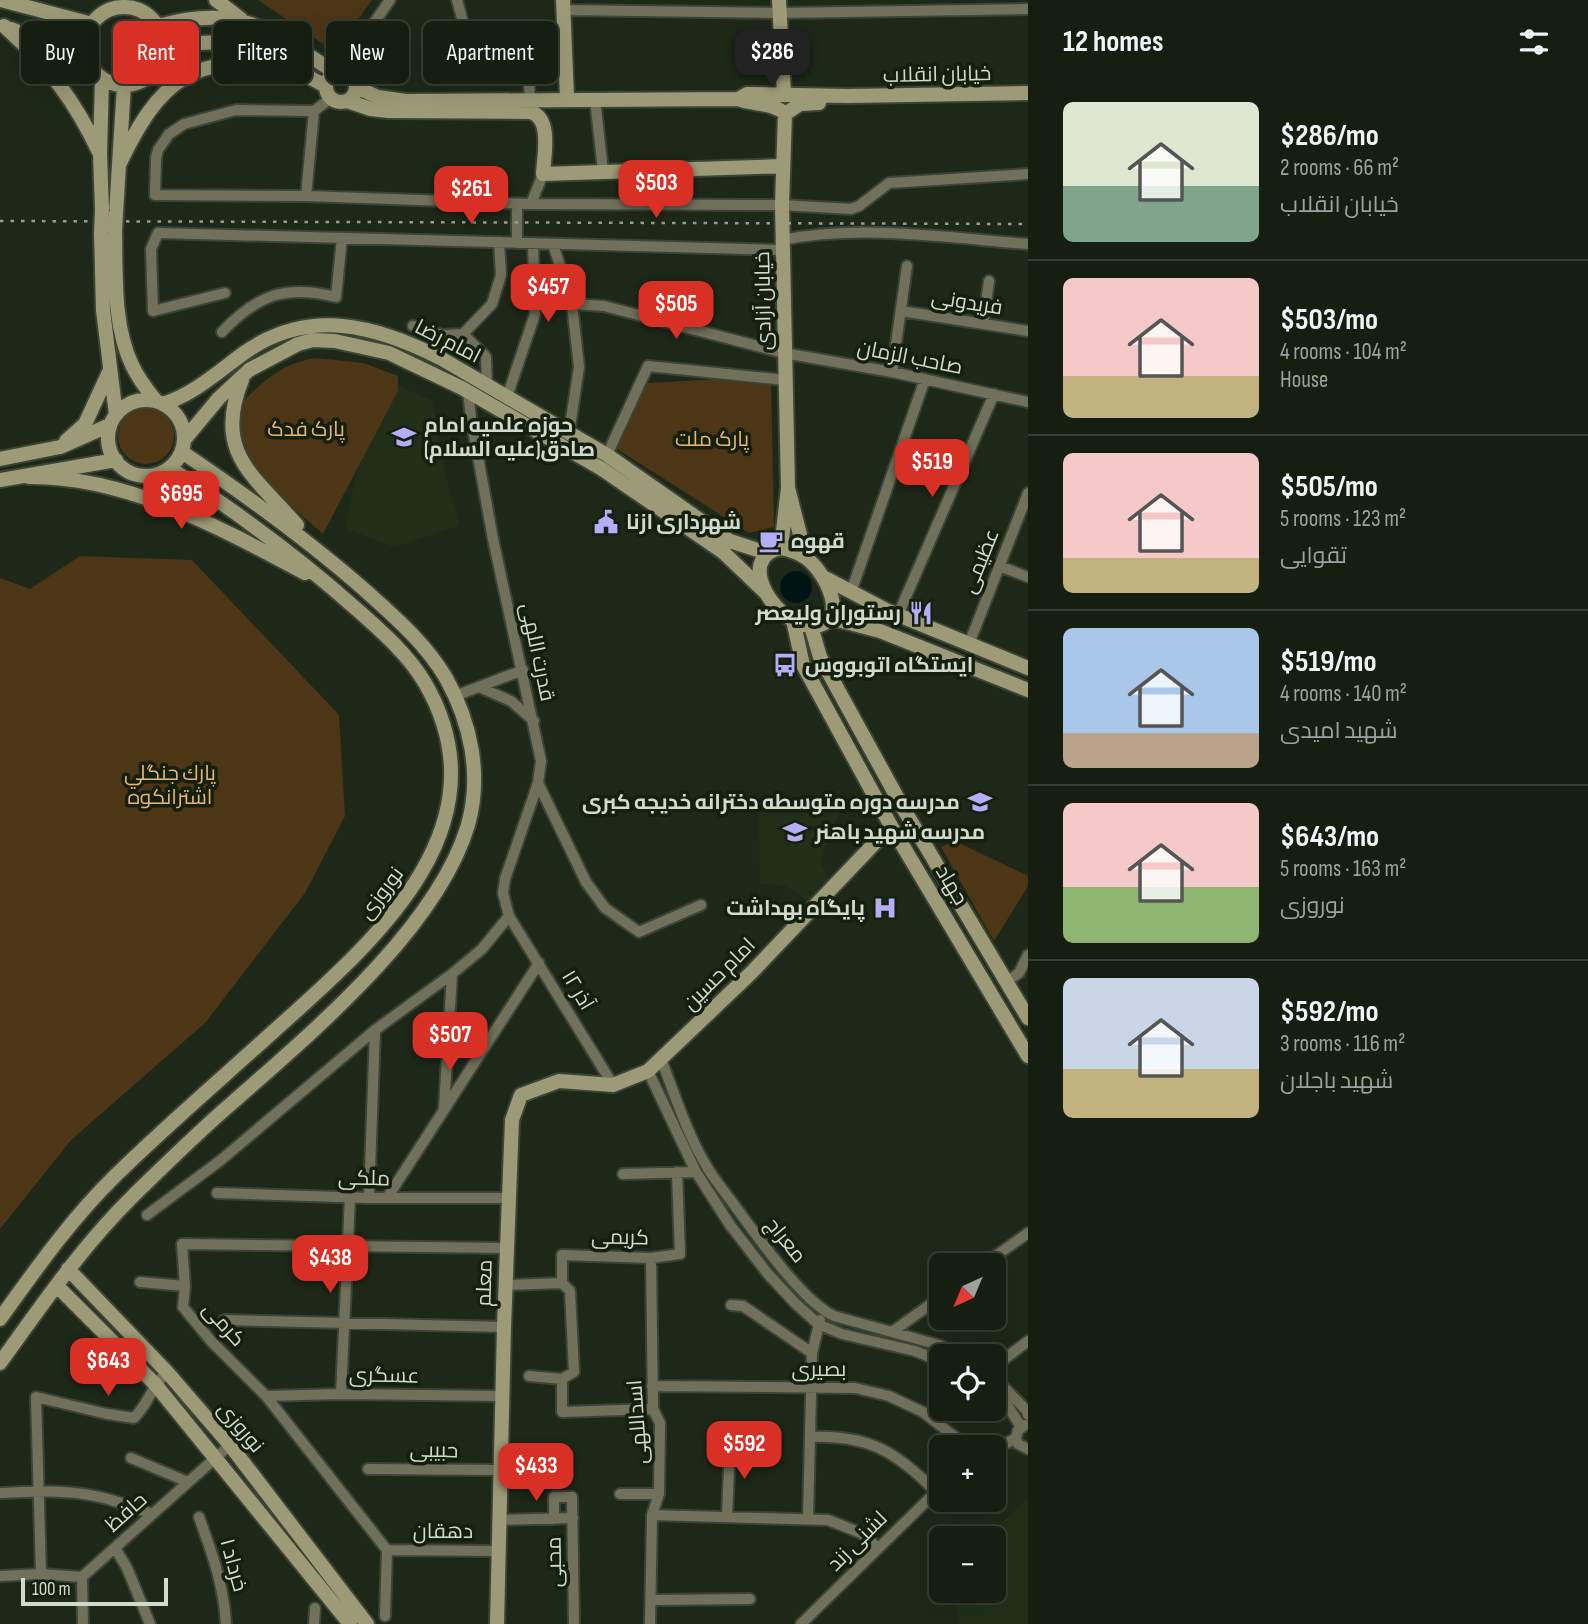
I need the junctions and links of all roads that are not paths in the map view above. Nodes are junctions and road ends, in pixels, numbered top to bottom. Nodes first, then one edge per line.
1 (1, 0) edge
2 (151, 0) edge
3 (216, 0) edge
4 (390, 0) edge
5 (457, 0) edge
6 (119, 4) edge
7 (563, 5) edge
8 (780, 7) edge
9 (1028, 9) edge
10 (242, 20) junction
11 (81, 21) edge
12 (95, 21) edge
13 (153, 21) junction
14 (376, 21) edge
15 (463, 21) edge
16 (2, 26) edge
17 (21, 33) edge
18 (326, 65) edge
19 (213, 66) edge
20 (565, 66) junction
21 (558, 67) edge
22 (99, 75) edge
23 (102, 78) junction
24 (312, 82) edge
25 (128, 84) edge
26 (329, 84) edge
27 (356, 84) joint
28 (529, 84) edge
29 (124, 85) junction
30 (328, 92) junction
31 (1028, 93) edge
32 (784, 94) junction
33 (847, 96) junction
34 (566, 99) junction
35 (595, 99) junction
36 (738, 99) junction
37 (346, 101) junction
38 (531, 105) junction
39 (314, 111) junction
40 (785, 114) junction
41 (100, 154) junction
42 (119, 165) junction
43 (783, 166) junction
44 (603, 171) junction
45 (543, 174) junction
46 (1028, 174) edge
47 (306, 196) junction
48 (517, 204) junction
49 (531, 204) junction
50 (782, 205) junction
51 (109, 211) junction
52 (108, 232) junction
53 (342, 238) junction
54 (499, 242) junction
55 (517, 243) junction
56 (533, 243) junction
57 (553, 244) junction
58 (1028, 244) edge
59 (783, 245) junction
60 (907, 266) dead end
61 (989, 281) dead end
62 (225, 293) dead end
63 (572, 304) junction
64 (901, 311) junction
65 (983, 324) junction
66 (413, 326) dead end
67 (1028, 331) edge
68 (222, 332) dead end
69 (463, 334) junction
70 (784, 353) junction
71 (111, 369) junction
72 (892, 372) junction
73 (244, 374) junction
74 (925, 379) junction
75 (785, 380) junction
76 (487, 385) junction
77 (468, 392) junction
78 (994, 394) junction
79 (508, 397) junction
80 (1028, 402) edge
81 (159, 403) junction
82 (113, 420) junction
83 (569, 433) junction
84 (183, 446) junction
85 (61, 447) junction
86 (607, 455) junction
87 (0, 459) edge
88 (116, 460) junction
89 (170, 468) junction
90 (29, 477) junction
91 (0, 480) edge
92 (788, 488) junction
93 (1028, 493) edge
94 (693, 522) junction
95 (319, 549) junction
96 (774, 550) junction
97 (806, 558) junction
98 (999, 566) junction
99 (1028, 577) edge
100 (824, 578) junction
101 (330, 586) junction
102 (851, 592) junction
103 (766, 593) junction
104 (892, 613) junction
105 (830, 618) junction
106 (793, 620) junction
107 (811, 626) junction
108 (880, 631) junction
109 (968, 644) junction
110 (820, 657) junction
111 (803, 665) junction
112 (1028, 667) edge
113 (523, 670) junction
114 (479, 687) junction
115 (1028, 690) edge
116 (455, 696) junction
117 (534, 721) junction
118 (538, 783) junction
119 (891, 827) junction
120 (701, 905) dead end
121 (509, 916) junction
122 (976, 931) junction
123 (959, 939) junction
124 (1028, 955) edge
125 (539, 963) junction
126 (452, 974) junction
127 (1006, 982) junction
128 (1028, 1018) edge
129 (375, 1030) junction
130 (1028, 1056) edge
131 (661, 1059) junction
132 (648, 1071) junction
133 (612, 1085) junction
134 (444, 1111) junction
135 (677, 1172) junction
136 (696, 1172) junction
137 (623, 1174) dead end
138 (217, 1193) dead end
139 (351, 1197) junction
140 (369, 1198) junction
141 (387, 1198) junction
142 (509, 1198) junction
143 (147, 1214) dead end
144 (1028, 1233) edge
145 (348, 1244) junction
146 (507, 1248) junction
147 (1000, 1253) edge
148 (651, 1258) junction
149 (68, 1269) junction
150 (140, 1282) dead end
151 (562, 1283) junction
152 (505, 1285) junction
153 (57, 1286) junction
154 (184, 1286) junction
155 (732, 1305) dead end
156 (929, 1305) edge
157 (823, 1311) junction
158 (0, 1319) edge
159 (224, 1320) dead end
160 (344, 1324) junction
161 (818, 1324) junction
162 (504, 1328) junction
163 (892, 1332) junction
164 (1028, 1341) edge
165 (935, 1344) edge
166 (812, 1353) junction
167 (929, 1357) edge
168 (1006, 1358) edge
169 (0, 1363) edge
170 (167, 1372) junction
171 (529, 1376) dead end
172 (562, 1379) junction
173 (155, 1384) junction
174 (652, 1386) junction
175 (811, 1389) junction
176 (1006, 1389) edge
177 (341, 1394) junction
178 (267, 1396) junction
179 (502, 1396) junction
180 (1006, 1404) edge
181 (653, 1409) junction
182 (1028, 1415) edge
183 (1025, 1425) edge
184 (953, 1435) edge
185 (810, 1437) junction
186 (230, 1445) junction
187 (730, 1445) dead end
188 (1024, 1447) edge
189 (1006, 1449) edge
190 (216, 1457) junction
191 (131, 1458) dead end
192 (368, 1469) dead end
193 (500, 1470) junction
194 (929, 1481) edge
195 (188, 1482) junction
196 (37, 1492) junction
197 (0, 1493) edge
198 (620, 1494) dead end
199 (659, 1494) junction
200 (929, 1497) edge
201 (152, 1514) junction
202 (652, 1515) junction
203 (727, 1516) junction
204 (199, 1517) dead end
205 (573, 1518) junction
206 (808, 1518) junction
207 (554, 1519) junction
208 (499, 1520) junction
209 (115, 1548) junction
210 (878, 1548) junction
211 (387, 1550) junction
212 (498, 1551) junction
213 (41, 1574) junction
214 (0, 1576) edge
215 (82, 1577) junction
216 (750, 1599) dead end
217 (651, 1600) junction
218 (315, 1608) dead end
219 (385, 1616) dead end
220 (83, 1624) edge
221 (150, 1624) edge
222 (226, 1624) edge
223 (314, 1624) edge
224 (350, 1624) edge
225 (367, 1624) edge
226 (497, 1624) edge
227 (574, 1624) edge
228 (650, 1624) edge
229 (801, 1624) edge

1 - 11 main road
2 - 13 main road
3 - 10 main road
4 - 14 street
5 - 15 street
6 - 12 main road
6 - 13 main road
7 - 8 street
7 - 20 main road
8 - 9 street
8 - 32 main road
10 - 13 main road
10 - 18 main road
16 - 17 main road
16 - 41 main road
19 - 42 main road
20 - 21 street
20 - 34 main road
22 - 23 main road
23 - 29 main road
23 - 41 main road
24 - 30 main road
25 - 29 main road
26 - 30 main road
27 - 37 main road
27 - 38 main road, خیابان انقلاب
28 - 38 street
29 - 42 main road
30 - 37 main road
30 - 39 street
31 - 33 main road, خیابان انقلاب
32 - 33 main road, خیابان انقلاب
32 - 36 main road, خیابان انقلاب
33 - 40 main road, خیابان انقلاب
34 - 35 main road, خیابان انقلاب
34 - 38 main road, خیابان انقلاب
35 - 36 main road, خیابان انقلاب
35 - 44 street
36 - 40 main road, خیابان انقلاب
37 - 38 main road, خیابان انقلاب
38 - 45 main road
39 - 47 street
39 - 47 street
40 - 43 main road, خیابان آزادی
41 - 51 main road
42 - 51 main road
43 - 44 main road
43 - 50 main road, خیابان آزادی
44 - 45 main road
45 - 49 street
46 - 50 street
47 - 48 street
48 - 49 street
48 - 55 street
49 - 50 street
50 - 59 main road, خیابان آزادی
51 - 52 main road, bridge
52 - 71 main road
52 - 81 main road
53 - 54 street
53 - 62 street
53 - 68 street
54 - 55 street
54 - 69 street
55 - 56 street
56 - 57 street
56 - 79 street
57 - 59 street
57 - 63 street
58 - 59 street
59 - 70 main road, خیابان آزادی
60 - 64 street
61 - 65 street
63 - 70 street, صاحب الزمان
63 - 83 street
64 - 65 street, فریدونی
64 - 72 street
65 - 67 street, فریدونی
66 - 69 street
69 - 76 street
70 - 72 street, صاحب الزمان
70 - 75 main road, خیابان آزادی
71 - 82 main road
71 - 85 main road
72 - 74 street, صاحب الزمان
73 - 77 main road, امام رضا
73 - 84 main road, امام رضا
73 - 95 main road
74 - 78 street, صاحب الزمان
74 - 102 street
75 - 86 street
75 - 92 main road, خیابان آزادی
76 - 79 main road, امام رضا
76 - 81 main road, امام رضا
77 - 94 main road, امام رضا
77 - 113 street, قدرت اللهی
78 - 80 street, صاحب الزمان
78 - 104 street
79 - 83 main road, امام رضا
81 - 82 main road
81 - 84 main road
82 - 85 main road
82 - 88 main road
83 - 86 main road, امام رضا
84 - 89 main road
84 - 95 main road, نوروزی
85 - 87 main road
86 - 94 main road, امام رضا
88 - 89 main road
88 - 90 main road
89 - 101 main road, نوروزی
90 - 91 main road
90 - 101 main road
92 - 96 main road
92 - 97 main road
93 - 98 street, عظیمی
94 - 96 main road
94 - 103 main road
95 - 116 main road, نوروزی
96 - 97 main road
96 - 103 main road
97 - 100 main road
98 - 99 street
98 - 109 street, عظیمی
100 - 102 main road
100 - 105 main road
101 - 158 main road, نوروزی
102 - 104 main road
103 - 106 main road
104 - 108 main road
104 - 109 main road
105 - 107 main road
105 - 108 main road
106 - 107 main road
106 - 111 main road, جهاد
107 - 110 main road, جهاد
108 - 115 main road
109 - 112 main road
110 - 111 main road
110 - 122 main road, جهاد
111 - 119 main road, جهاد
113 - 114 street
113 - 117 street, قدرت اللهی
114 - 116 street
114 - 117 street
116 - 149 main road, نوروزی
117 - 118 street, قدرت اللهی
118 - 120 street
118 - 121 street, قدرت اللهی
119 - 123 main road, جهاد
119 - 131 main road, امام حسین
121 - 125 street, ۱۲ آذر
121 - 126 street
122 - 123 main road
122 - 127 main road, جهاد
123 - 130 main road, جهاد
124 - 127 street
125 - 133 street, ۱۲ آذر
125 - 134 street
126 - 129 street
126 - 134 street
127 - 128 main road, جهاد
129 - 140 street
129 - 143 street
131 - 132 main road, معلم
131 - 157 street, معراج
132 - 133 main road, معلم
132 - 136 street, معراج
133 - 142 main road, معلم
134 - 141 street
135 - 136 street
135 - 137 street
135 - 148 street, کریمی
136 - 161 street, معراج
138 - 139 street, ملکی
139 - 140 street, ملکی
139 - 145 street
140 - 141 street, ملکی
141 - 142 street, ملکی
142 - 146 main road, معلم
144 - 147 street
145 - 146 street, کرمی
145 - 154 street, کرمی
145 - 160 street
146 - 152 main road, معلم
148 - 151 street, کریمی
148 - 174 street, اسداللهی
149 - 153 main road, نوروزی
149 - 170 main road, نوروزی
150 - 154 street
151 - 152 street
151 - 172 street
152 - 162 main road, معلم
153 - 169 main road, نوروزی
153 - 173 main road, نوروزی
154 - 178 street, کرمی
155 - 166 street
156 - 163 street
157 - 161 street
157 - 163 street, معراج
159 - 160 street
160 - 162 street
160 - 177 street
161 - 166 street
161 - 167 street, معراج
162 - 179 main road, معلم
163 - 165 street, معراج
164 - 168 street
166 - 175 street
170 - 173 street
170 - 186 main road, نوروزی
171 - 172 street
172 - 181 street
173 - 190 main road, نوروزی
173 - 196 street
174 - 175 street, بصیری
174 - 181 street, اسداللهی
175 - 184 street, بصیری
175 - 185 street
176 - 182 street
177 - 178 street, عسگری
177 - 179 street, عسگری
178 - 211 street, کرمی
179 - 193 main road, معلم
180 - 183 street
181 - 199 street, اسداللهی
183 - 188 street
185 - 194 street
185 - 206 street
186 - 190 street, حافظ
186 - 225 main road, نوروزی
187 - 203 street
188 - 189 street
190 - 195 street, حافظ
190 - 224 main road, نوروزی
191 - 195 street
192 - 193 street, حبیبی
193 - 208 main road, معلم
195 - 201 street, حافظ
196 - 197 street
196 - 201 street
196 - 213 street
198 - 199 street
199 - 202 street, اسداللهی
200 - 210 street, لشنی زند
201 - 209 street, حافظ
202 - 203 street
202 - 217 street, اسداللهی
203 - 206 street
204 - 222 street, خرداد ۱
205 - 207 street
205 - 207 street, محبی
205 - 227 street, محبی
206 - 210 street
207 - 208 street
208 - 212 main road, معلم
209 - 215 street, حافظ
209 - 221 street
210 - 229 street, لشنی زند
211 - 212 street, دهقان
211 - 219 street
212 - 226 main road, معلم
213 - 214 street
213 - 215 street
215 - 220 street
216 - 217 street
217 - 228 street, اسداللهی
218 - 223 street

